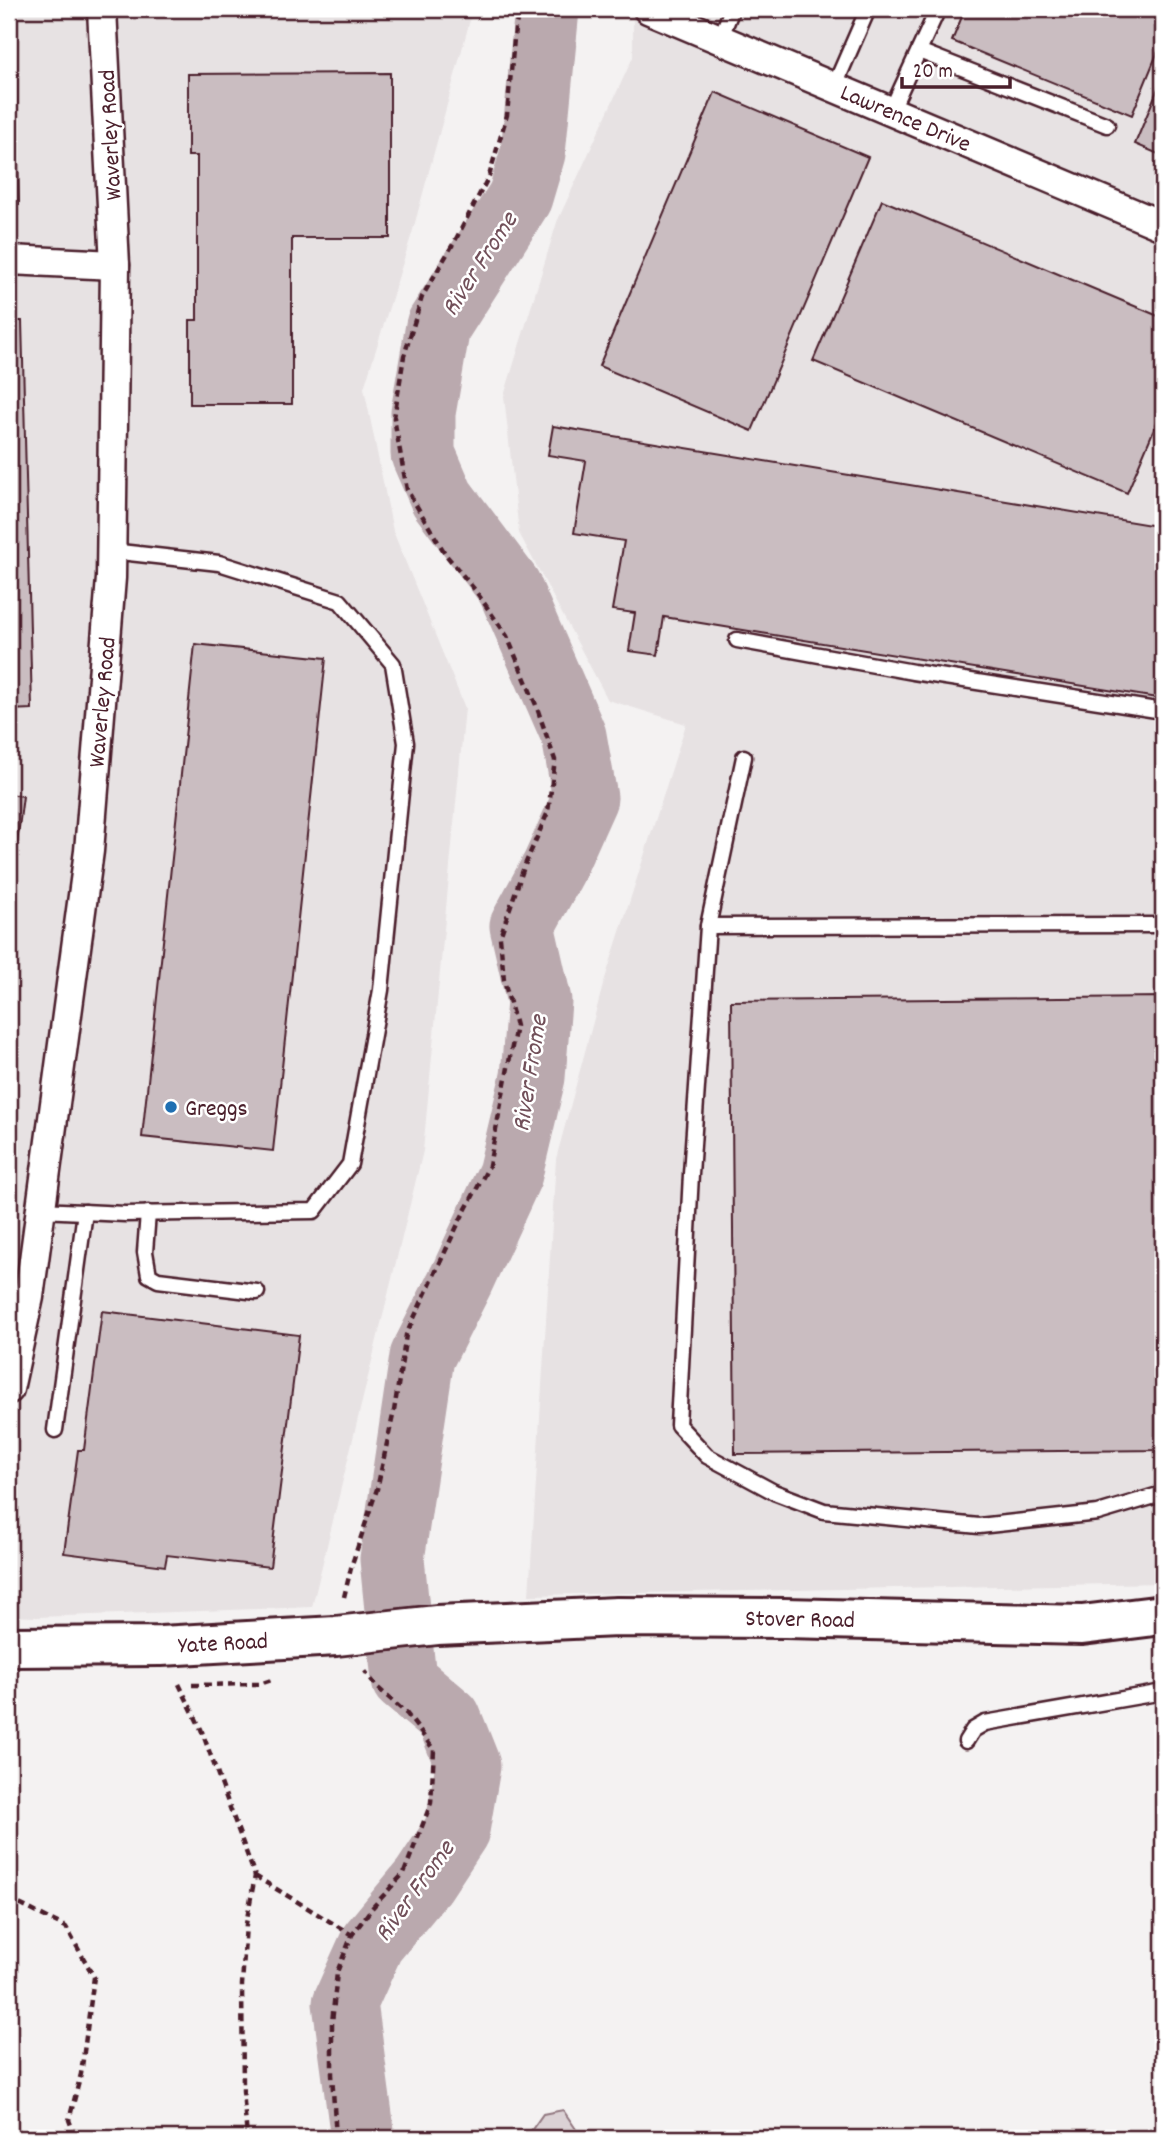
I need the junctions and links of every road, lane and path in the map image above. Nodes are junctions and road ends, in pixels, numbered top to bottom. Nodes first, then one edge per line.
1 (102, 9) edge
2 (520, 9) edge
3 (648, 9) edge
4 (732, 9) edge
5 (868, 9) edge
6 (938, 9) edge
7 (720, 39) junction
8 (919, 51) junction
9 (834, 87) junction
10 (891, 111) junction
11 (1107, 125) dead end
12 (1163, 226) edge
13 (9, 260) edge
14 (116, 265) junction
15 (111, 551) junction
16 (737, 640) dead end
17 (1163, 710) edge
18 (744, 757) dead end
19 (1163, 925) edge
20 (709, 926) junction
21 (41, 1210) junction
22 (85, 1212) junction
23 (148, 1213) junction
24 (257, 1293) dead end
25 (19, 1296) edge
26 (9, 1389) edge
27 (55, 1430) dead end
28 (1163, 1497) edge
29 (352, 1564) dead end
30 (1163, 1615) edge
31 (437, 1625) joint
32 (161, 1646) junction
33 (9, 1647) edge
34 (357, 1648) junction
35 (282, 1676) dead end
36 (179, 1685) junction
37 (1163, 1692) edge
38 (966, 1741) dead end
39 (255, 1876) junction
40 (9, 1899) edge
41 (352, 1936) junction
42 (76, 2138) edge
43 (247, 2138) edge
44 (336, 2138) edge

1 - 14 street, Waverley Road
2 - 29 path
3 - 7 street, Lawrence Drive
4 - 7 lane
5 - 9 lane
6 - 8 lane
7 - 9 street, Lawrence Drive
8 - 10 lane
8 - 11 lane
9 - 10 street, Lawrence Drive
10 - 12 street, Lawrence Drive
13 - 14 street
14 - 15 street, Waverley Road
15 - 21 street, Waverley Road
15 - 23 lane
16 - 17 lane
18 - 20 lane
19 - 20 lane
20 - 28 lane
21 - 22 lane
21 - 25 street, Waverley Road
22 - 23 lane
22 - 27 lane
23 - 24 lane
25 - 26 street, Waverley Road
30 - 31 main road, Stover Road
31 - 34 main road, Yate Road
32 - 33 main road, Yate Road
32 - 34 main road, Yate Road
32 - 36 path
34 - 41 path
35 - 36 path
36 - 39 path
37 - 38 lane
39 - 41 path
39 - 43 path
40 - 42 path
41 - 44 path

